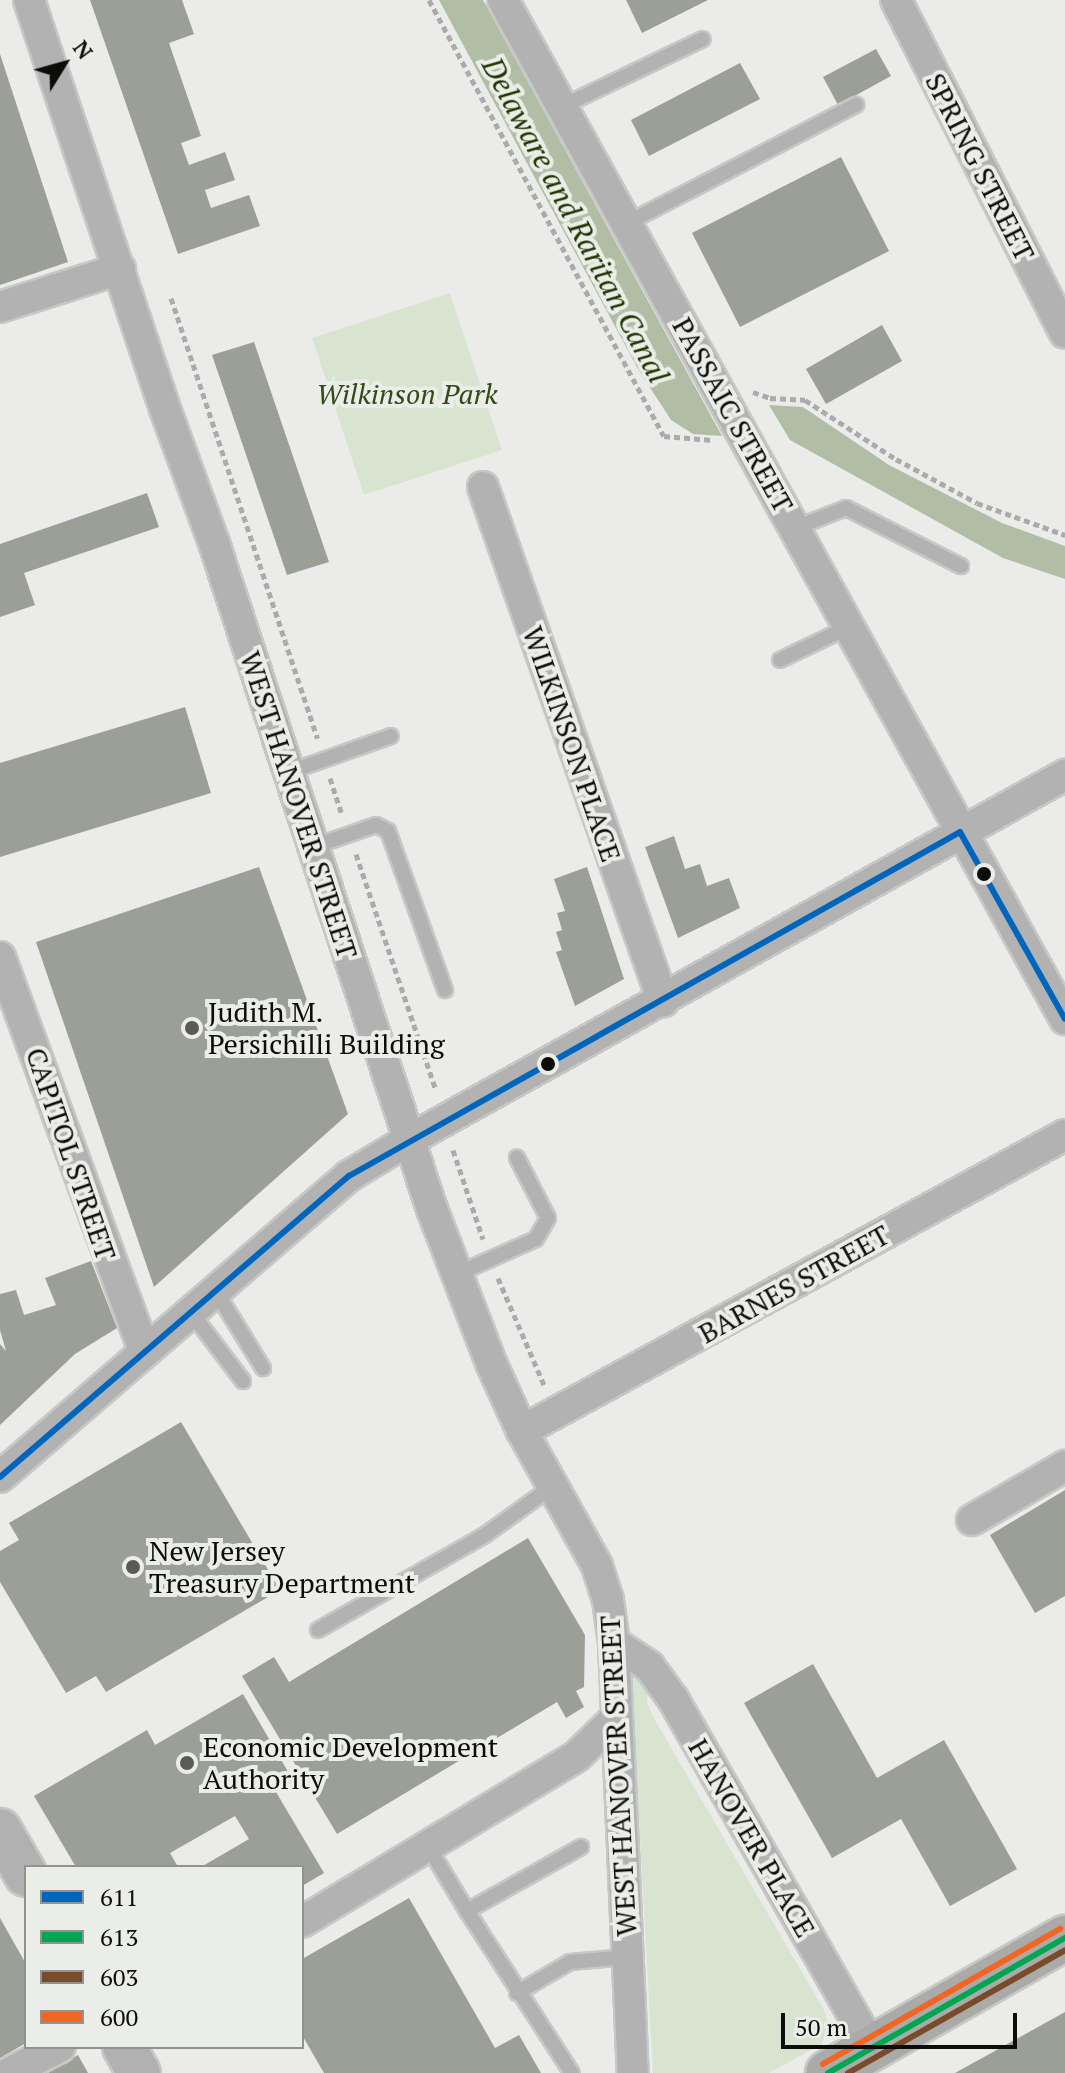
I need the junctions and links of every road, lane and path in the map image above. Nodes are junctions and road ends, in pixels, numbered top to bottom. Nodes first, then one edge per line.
1 (29, 0) edge
2 (429, 0) edge
3 (503, 0) edge
4 (896, 0) edge
5 (703, 39) dead end
6 (856, 105) dead end
7 (561, 107) junction
8 (627, 223) junction
9 (120, 269) junction
10 (1056, 294) edge
11 (171, 298) dead end
12 (0, 307) edge
13 (1065, 333) edge
14 (752, 392) dead end
15 (718, 441) dead end
16 (483, 487) dead end
17 (795, 528) junction
18 (1065, 535) edge
19 (961, 566) dead end
20 (849, 627) junction
21 (780, 660) dead end
22 (391, 736) dead end
23 (324, 760) junction
24 (289, 772) junction
25 (1065, 775) edge
26 (960, 832) junction
27 (349, 835) junction
28 (313, 847) junction
29 (0, 957) edge
30 (445, 990) dead end
31 (663, 1001) junction
32 (1065, 1019) edge
33 (446, 1120) junction
34 (1065, 1135) edge
35 (409, 1140) junction
36 (517, 1158) dead end
37 (490, 1259) junction
38 (457, 1274) junction
39 (215, 1290) junction
40 (190, 1311) junction
41 (144, 1351) junction
42 (263, 1368) dead end
43 (243, 1381) dead end
44 (556, 1413) junction
45 (522, 1431) junction
46 (1065, 1466) edge
47 (0, 1477) edge
48 (553, 1486) junction
49 (972, 1520) dead end
50 (318, 1630) dead end
51 (614, 1643) junction
52 (616, 1718) junction
53 (0, 1830) edge
54 (581, 1847) dead end
55 (429, 1848) junction
56 (24, 1872) edge
57 (467, 1911) junction
58 (304, 1921) edge
59 (1065, 1938) edge
60 (628, 1957) junction
61 (517, 1993) junction
62 (872, 2048) junction
63 (56, 2049) edge
64 (125, 2049) edge
65 (9, 2073) edge
66 (139, 2073) edge
67 (572, 2073) edge
68 (633, 2073) edge
69 (828, 2073) edge

1 - 9 street, WEST HANOVER STREET
2 - 15 path
3 - 7 street, PASSAIC STREET
4 - 10 street, SPRING STREET
5 - 7 lane
6 - 8 lane
7 - 8 street, PASSAIC STREET
8 - 17 street, PASSAIC STREET
9 - 12 street
9 - 24 street, WEST HANOVER STREET
10 - 13 street, SPRING STREET
11 - 23 path
14 - 18 path
16 - 31 street, WILKINSON PLACE
17 - 19 lane
17 - 20 street, PASSAIC STREET
20 - 21 lane
20 - 26 street, PASSAIC STREET
22 - 23 lane
23 - 24 lane
23 - 27 path
24 - 28 street, WEST HANOVER STREET
25 - 26 street
26 - 31 street
26 - 32 street, PASSAIC STREET
27 - 28 lane
27 - 30 lane
27 - 33 path
28 - 35 street, WEST HANOVER STREET
29 - 41 street, CAPITOL STREET
31 - 33 street
33 - 35 street
33 - 37 path
34 - 44 street, BARNES STREET
35 - 38 street, WEST HANOVER STREET
35 - 39 street
36 - 37 lane
37 - 38 lane
37 - 44 path
38 - 45 street, WEST HANOVER STREET
39 - 40 street
39 - 42 lane
40 - 41 street
40 - 43 lane
41 - 47 street
44 - 45 street, BARNES STREET
45 - 48 street, WEST HANOVER STREET
46 - 49 street
48 - 50 lane
48 - 51 street, WEST HANOVER STREET
51 - 52 street, WEST HANOVER STREET
51 - 62 street, HANOVER PLACE
52 - 55 street
52 - 60 street, WEST HANOVER STREET
53 - 56 street
54 - 57 lane
55 - 57 lane
55 - 58 street
57 - 61 lane
59 - 62 main road
60 - 61 lane
60 - 68 street, WEST HANOVER STREET
61 - 67 lane
62 - 69 main road
63 - 65 street
64 - 66 street

